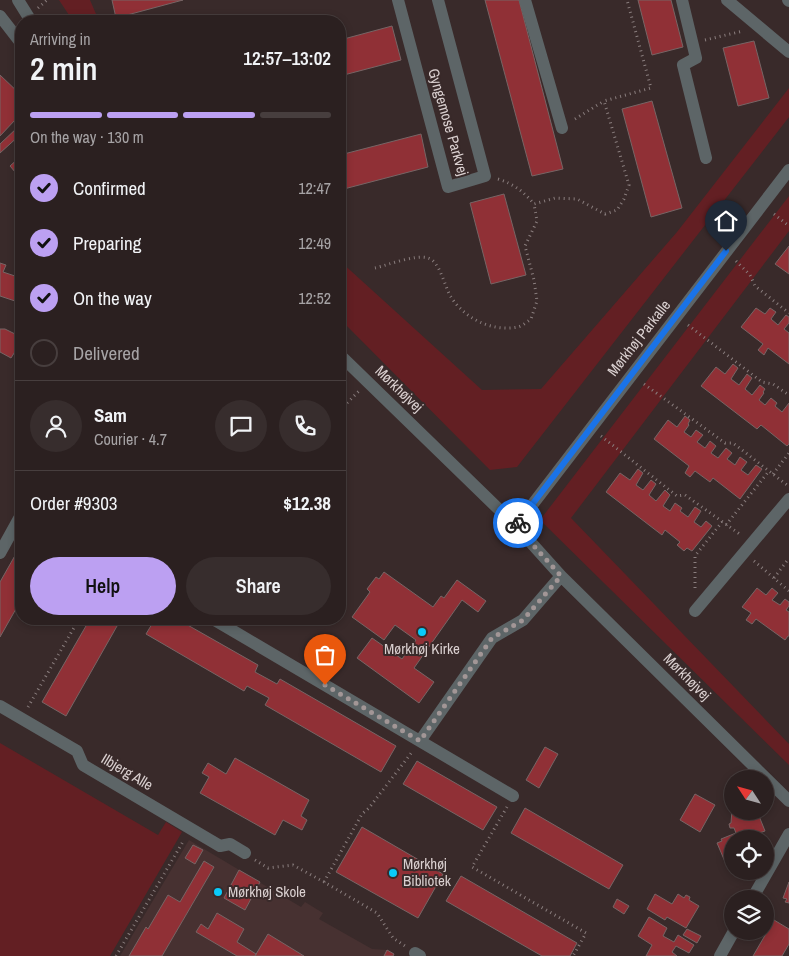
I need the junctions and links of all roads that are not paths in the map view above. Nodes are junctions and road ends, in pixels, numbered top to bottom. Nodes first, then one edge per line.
1 (18, 0) edge
2 (398, 0) edge
3 (438, 0) edge
4 (525, 0) edge
5 (682, 0) edge
6 (727, 0) edge
7 (27, 15) edge
8 (0, 16) edge
9 (15, 35) edge
10 (789, 52) edge
11 (561, 124) road end
12 (706, 158) dead end
13 (789, 170) edge
14 (346, 361) edge
15 (789, 499) edge
16 (15, 526) edge
17 (516, 526) junction
18 (0, 552) edge
19 (561, 576) junction
20 (695, 611) road end
21 (224, 625) edge
22 (0, 706) edge
23 (420, 741) junction
24 (513, 796) road end
25 (789, 801) edge
26 (789, 834) edge
27 (245, 853) road end
28 (757, 890) edge
29 (729, 940) edge
30 (720, 956) edge

1 - 7 street
2 - 3 street, Gyngemose Parkvej
4 - 11 street
5 - 12 street
6 - 10 street
8 - 9 street
13 - 17 street, Mørkhøj Parkalle
14 - 17 street, Mørkhøjvej
15 - 20 street
16 - 18 street
17 - 19 street, Mørkhøjvej
19 - 23 street
19 - 25 street, Mørkhøjvej
21 - 23 street
22 - 27 street, Ilbjerg Alle
23 - 24 street
26 - 28 street
29 - 30 street

